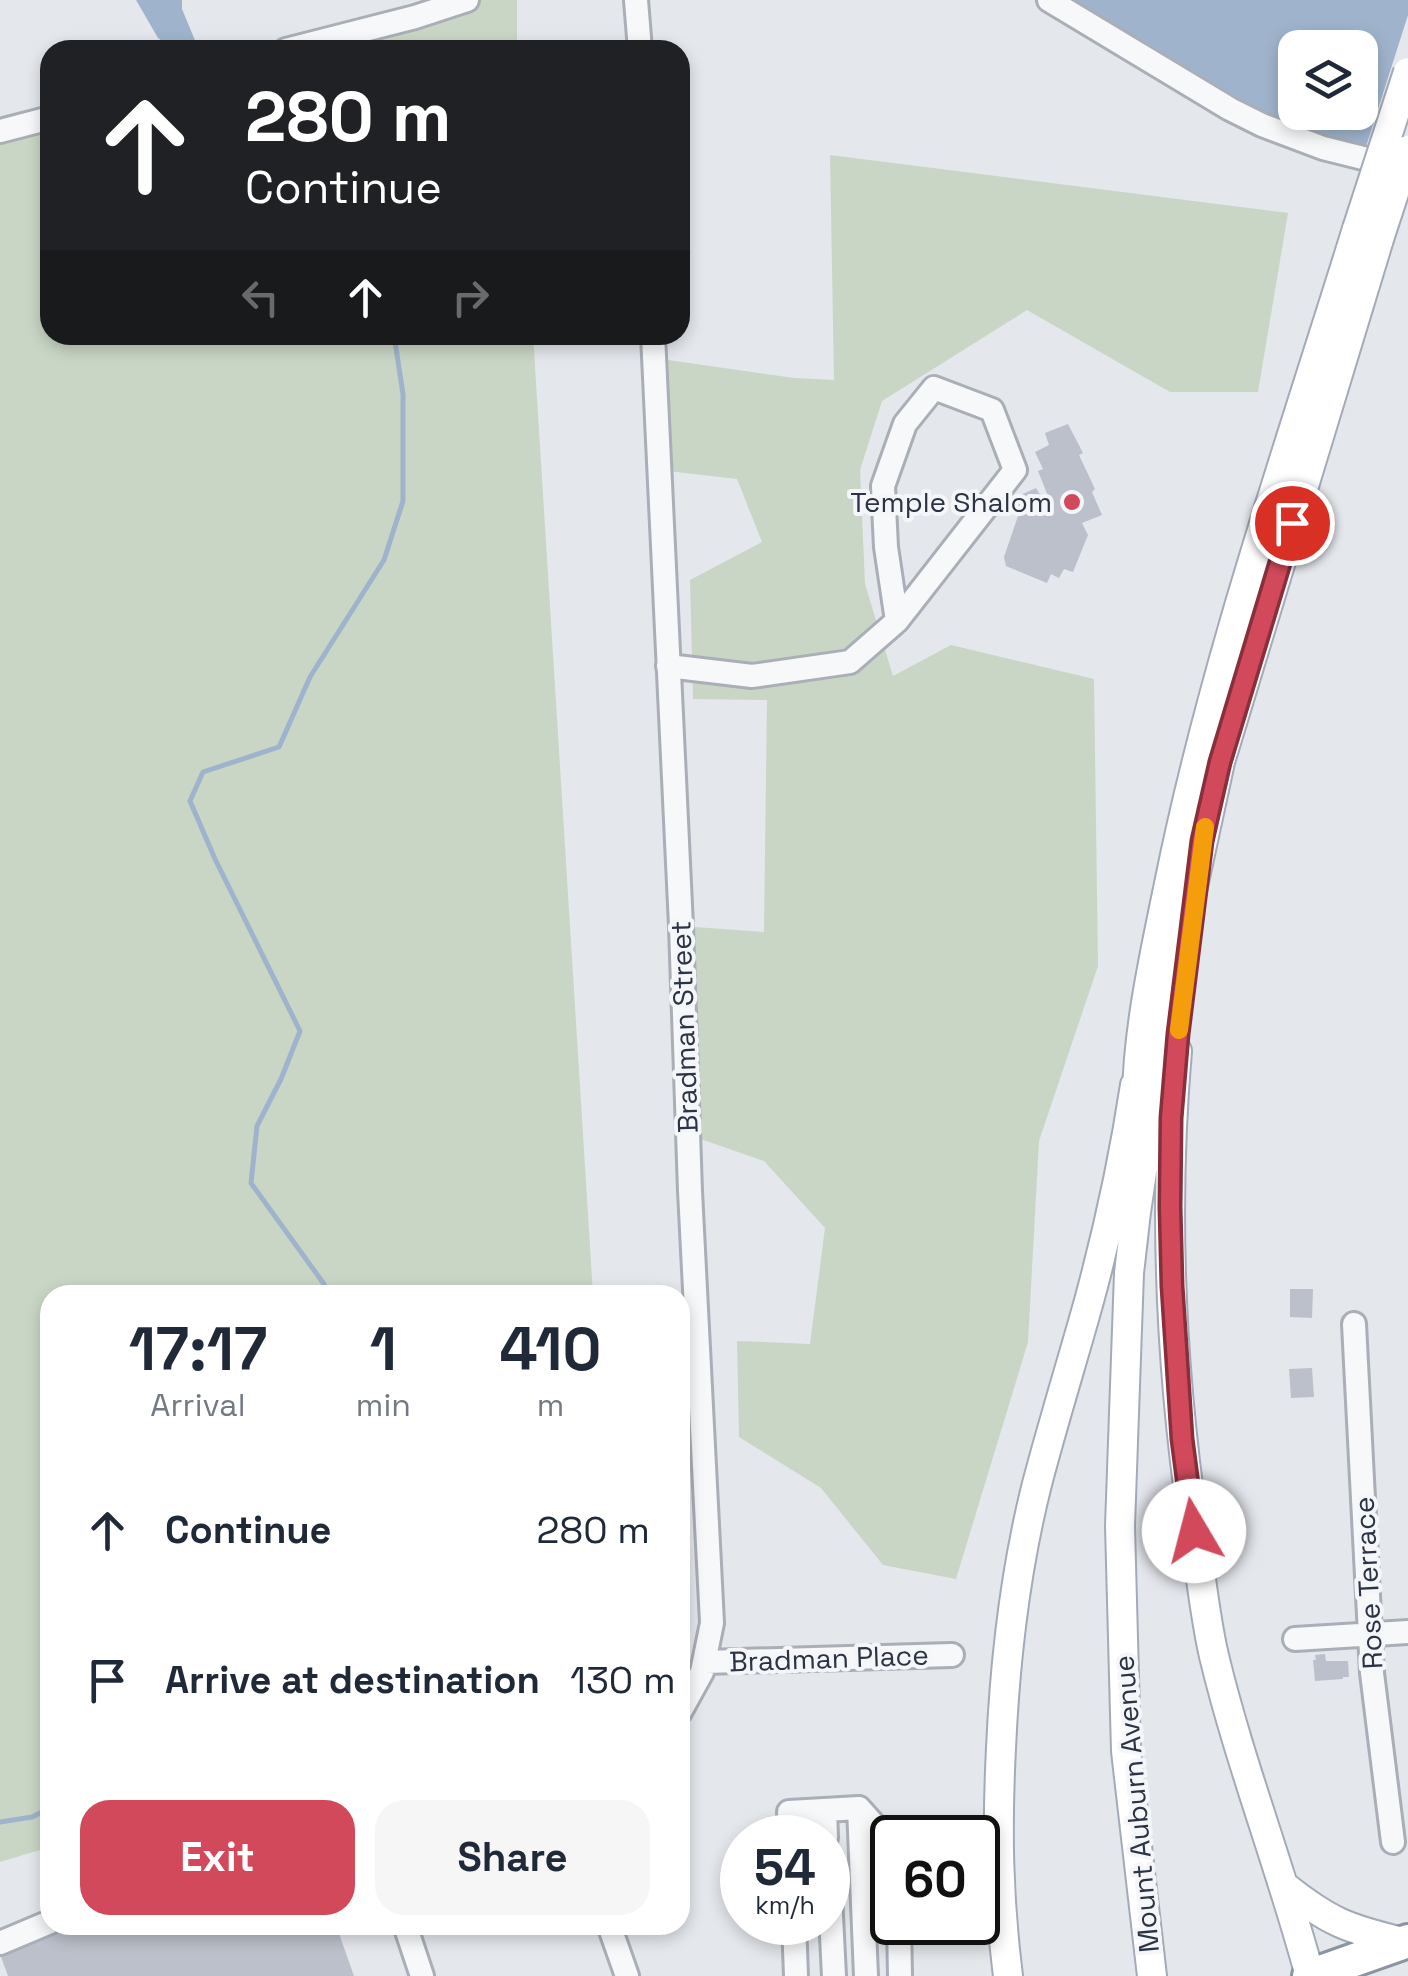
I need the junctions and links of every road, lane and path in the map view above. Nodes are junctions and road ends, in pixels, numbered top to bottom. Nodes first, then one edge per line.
1 (467, 0) edge
2 (636, 0) edge
3 (1049, 0) edge
4 (325, 40) edge
5 (639, 40) edge
6 (1408, 72) edge
7 (40, 121) edge
8 (0, 131) edge
9 (1408, 150) edge
10 (1408, 169) edge
11 (1368, 234) junction
12 (653, 345) edge
13 (897, 621) junction
14 (668, 666) junction
15 (1202, 841) junction
16 (1137, 1074) junction
17 (1136, 1212) junction
18 (1354, 1324) dead end
19 (1408, 1632) edge
20 (1370, 1634) junction
21 (1295, 1639) dead end
22 (952, 1655) dead end
23 (706, 1662) junction
24 (690, 1696) edge
25 (860, 1808) junction
26 (825, 1810) junction
27 (789, 1815) edge
28 (825, 1815) edge
29 (870, 1820) edge
30 (1394, 1842) dead end
31 (1284, 1886) junction
32 (40, 1926) edge
33 (408, 1935) edge
34 (612, 1935) edge
35 (0, 1943) edge
36 (795, 1945) edge
37 (832, 1945) edge
38 (899, 1945) edge
39 (1406, 1948) edge
40 (1152, 1973) edge
41 (422, 1976) edge
42 (627, 1976) edge
43 (796, 1976) edge
44 (834, 1976) edge
45 (866, 1976) edge
46 (900, 1976) edge
47 (1008, 1976) edge
48 (1310, 1976) edge

1 - 4 street
2 - 5 street
3 - 10 street
6 - 11 main road, Mount Auburn Avenue, bridge
7 - 8 street
9 - 11 main road, Mount Auburn Avenue, bridge
11 - 15 main road, Mount Auburn Avenue
11 - 16 main road, Mount Auburn Avenue
12 - 14 street, Bradman Street
13 - 13 street
13 - 14 street
14 - 23 street, Bradman Street
15 - 17 main road, Mount Auburn Avenue
15 - 31 main road
16 - 17 main road, Mount Auburn Avenue
16 - 47 main road
17 - 40 main road, Mount Auburn Avenue
18 - 20 street, Rose Terrace
19 - 20 street
20 - 21 street
20 - 30 street, Rose Terrace
22 - 23 street, Bradman Place
23 - 24 street, Bradman Street
25 - 26 street
25 - 29 street
25 - 45 street
26 - 27 street
26 - 28 street
31 - 39 main road
31 - 48 main road
32 - 35 street
33 - 41 street
34 - 42 street
36 - 43 street
37 - 44 street
38 - 46 street
39 - 48 highway

